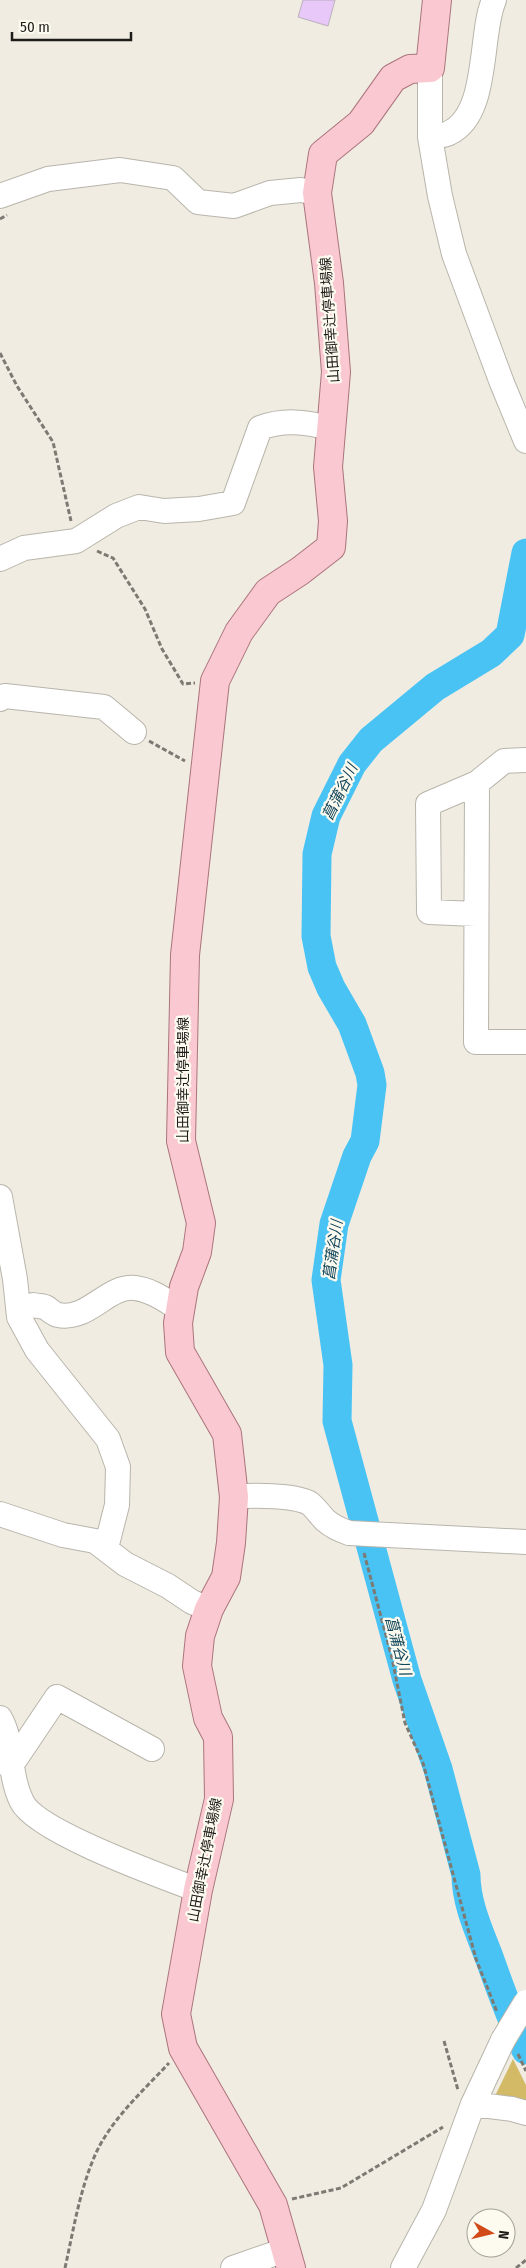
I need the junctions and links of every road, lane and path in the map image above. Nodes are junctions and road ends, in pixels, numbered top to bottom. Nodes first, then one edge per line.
1 (437, 0) edge
2 (494, 0) edge
3 (430, 68) junction
4 (430, 137) junction
5 (317, 193) junction
6 (0, 196) edge
7 (0, 353) edge
8 (331, 428) junction
9 (526, 440) edge
10 (76, 541) junction
11 (0, 559) edge
12 (215, 681) junction
13 (0, 699) edge
14 (134, 732) joint
15 (526, 760) edge
16 (205, 772) junction
17 (477, 783) junction
18 (476, 914) junction
19 (526, 1042) edge
20 (0, 1197) edge
21 (180, 1309) junction
22 (17, 1316) edge
23 (234, 1497) junction
24 (0, 1514) edge
25 (356, 1540) junction
26 (526, 1542) edge
27 (106, 1548) junction
28 (209, 1609) junction
29 (0, 1718) edge
30 (152, 1749) dead end
31 (10, 1767) junction
32 (198, 1890) junction
33 (526, 2002) edge
34 (500, 2016) dead end
35 (444, 2041) dead end
36 (510, 2046) junction
37 (183, 2048) junction
38 (526, 2071) edge
39 (473, 2104) junction
40 (526, 2113) edge
41 (465, 2127) junction
42 (273, 2205) junction
43 (288, 2259) edge
44 (526, 2260) edge
45 (65, 2268) edge
46 (233, 2268) edge
47 (403, 2268) edge
48 (516, 2268) edge

1 - 3 main road
2 - 4 street
3 - 4 street
3 - 5 main road, 山田御幸辻停車場線
4 - 9 street
5 - 6 street
5 - 8 main road, 山田御幸辻停車場線
7 - 10 path
8 - 10 street
8 - 12 main road, 山田御幸辻停車場線
10 - 11 street
10 - 12 path
12 - 16 main road, 山田御幸辻停車場線
13 - 14 street
14 - 16 path
15 - 17 street
16 - 21 main road, 山田御幸辻停車場線
17 - 18 street
17 - 18 street
18 - 19 street
20 - 22 street
21 - 22 street
21 - 23 main road, 山田御幸辻停車場線
22 - 27 street
23 - 25 street
23 - 28 main road, 山田御幸辻停車場線
24 - 27 street
25 - 26 street
25 - 34 path
27 - 28 street
28 - 32 main road, 山田御幸辻停車場線
29 - 31 street
30 - 31 street
31 - 32 street
32 - 37 main road, 山田御幸辻停車場線
33 - 36 street, bridge
35 - 39 path
36 - 38 path
36 - 39 street
37 - 42 main road, 山田御幸辻停車場線
37 - 45 path
39 - 40 street
39 - 41 street
41 - 42 path
41 - 47 street
42 - 43 main road, 山田御幸辻停車場線
43 - 46 street
44 - 48 path

